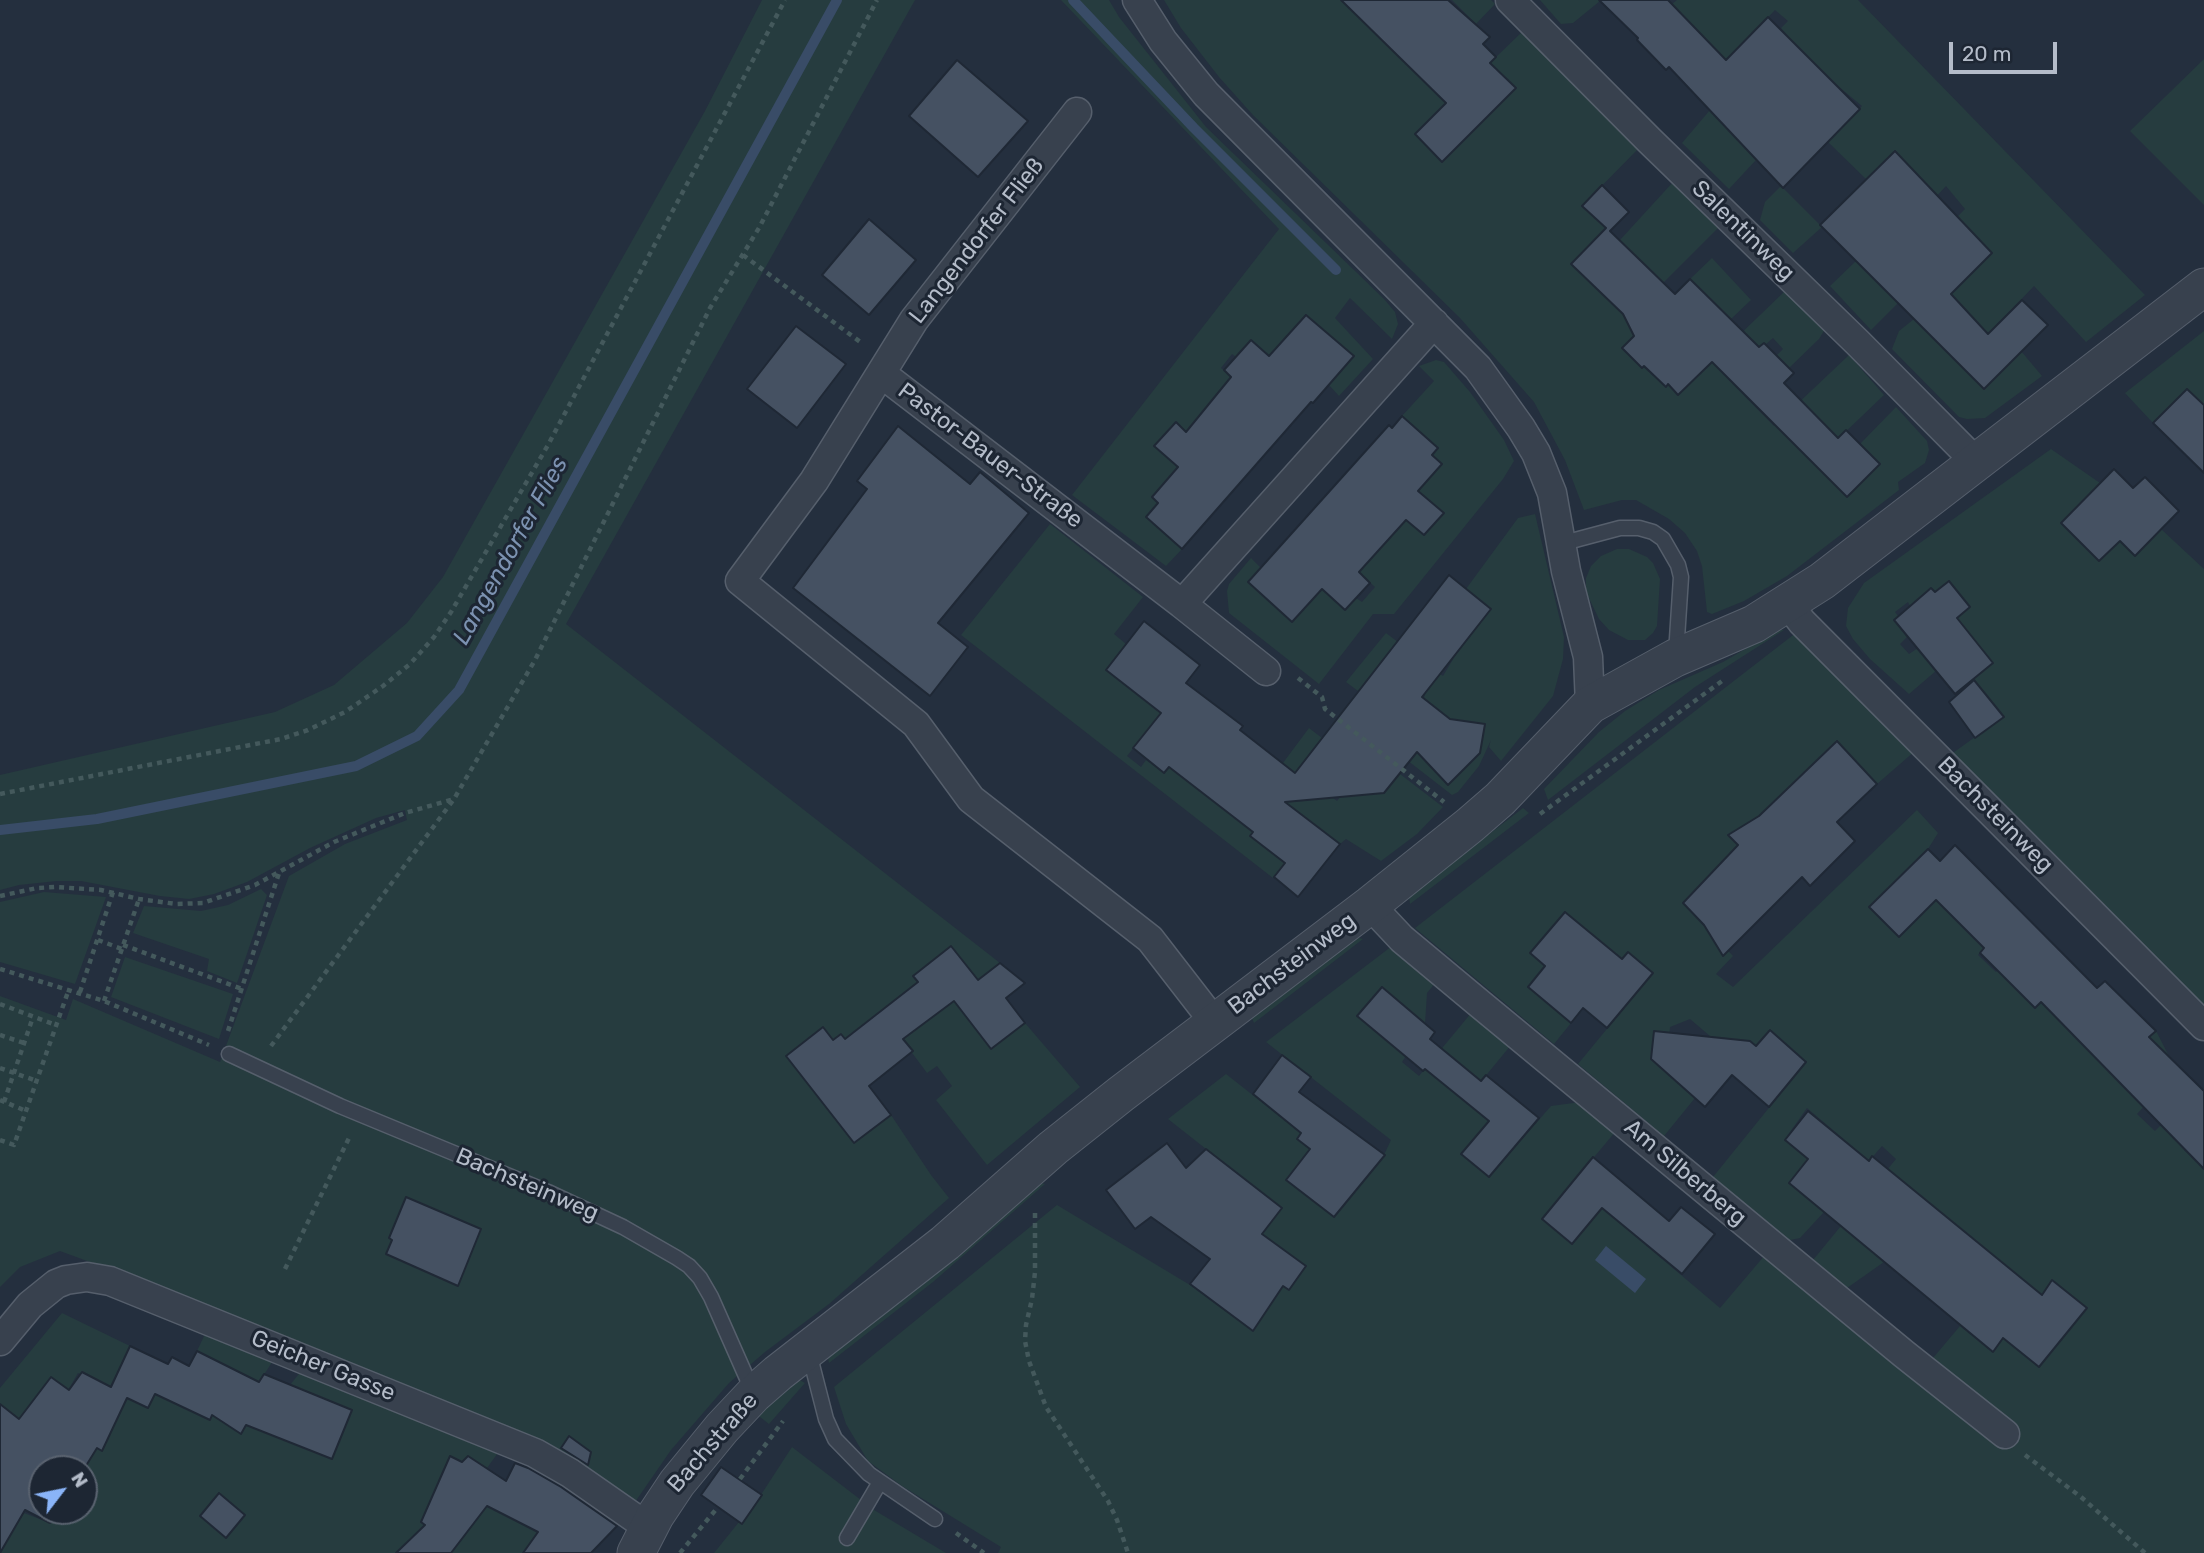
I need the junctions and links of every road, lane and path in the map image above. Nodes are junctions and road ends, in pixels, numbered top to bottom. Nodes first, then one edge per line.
1 (785, 0) edge
2 (877, 0) edge
3 (1136, 0) edge
4 (1510, 0) edge
5 (1077, 112) dead end
6 (743, 255) junction
7 (2204, 287) edge
8 (1434, 323) junction
9 (885, 368) junction
10 (1976, 462) junction
11 (1560, 544) junction
12 (1182, 604) junction
13 (1788, 604) junction
14 (1675, 659) junction
15 (1279, 672) joint
16 (1733, 673) dead end
17 (1590, 705) junction
18 (0, 794) edge
19 (454, 799) junction
20 (1451, 807) dead end
21 (1543, 811) dead end
22 (280, 872) junction
23 (113, 892) junction
24 (0, 896) edge
25 (139, 900) junction
26 (1370, 905) junction
27 (99, 940) junction
28 (123, 947) junction
29 (0, 969) edge
30 (69, 989) junction
31 (242, 989) junction
32 (79, 992) junction
33 (104, 1001) junction
34 (0, 1004) edge
35 (33, 1017) junction
36 (1215, 1023) junction
37 (56, 1025) junction
38 (2204, 1026) edge
39 (0, 1035) edge
40 (24, 1043) junction
41 (225, 1052) junction
42 (256, 1067) junction
43 (0, 1068) edge
44 (14, 1073) junction
45 (37, 1081) junction
46 (2, 1101) edge
47 (26, 1111) junction
48 (360, 1115) junction
49 (0, 1140) edge
50 (1035, 1201) dead end
51 (285, 1269) dead end
52 (0, 1342) edge
53 (808, 1349) junction
54 (754, 1394) junction
55 (1998, 1427) joint
56 (880, 1482) junction
57 (718, 1507) dead end
58 (935, 1519) joint
59 (847, 1538) dead end
60 (642, 1541) edge
61 (680, 1553) edge
62 (984, 1553) edge
63 (1128, 1553) edge
64 (2145, 1553) edge

1 - 18 path
2 - 6 path
3 - 8 street
4 - 10 street, Salentinweg
5 - 9 street, Langendorfer Fließ
6 - 9 path
6 - 19 path
7 - 10 street, Bachsteinweg
8 - 11 street
8 - 12 street
9 - 12 street, Pastor-Bauer-Straße
9 - 36 street, Pastor-Bauer-Straße
10 - 13 street, Bachsteinweg
11 - 14 lane
11 - 17 street
12 - 15 street, Pastor-Bauer-Straße
13 - 14 street, Bachsteinweg
13 - 38 street, Bachsteinweg
14 - 17 street, Bachsteinweg
15 - 20 path
16 - 21 path
17 - 26 street, Bachsteinweg
19 - 22 path
19 - 42 path
22 - 25 path
22 - 31 path
23 - 24 path
23 - 25 path
23 - 27 path
25 - 28 path
26 - 36 street, Bachsteinweg
26 - 55 street, Am Silberberg
27 - 28 path
27 - 32 path
28 - 31 path
28 - 33 path
29 - 30 path
30 - 32 path
30 - 37 path
31 - 41 path
32 - 33 path
33 - 41 path
34 - 35 path
35 - 37 path
35 - 40 path
36 - 53 street, Bachsteinweg
37 - 45 path
39 - 40 path
40 - 44 path
41 - 42 lane, Bachsteinweg
42 - 48 lane, Bachsteinweg
43 - 44 path
44 - 45 path
44 - 46 path
45 - 47 path
46 - 47 path
47 - 49 path
48 - 51 path
48 - 54 lane, Bachsteinweg
50 - 63 path
52 - 60 street, Geicher Gasse
53 - 54 street, Bachstraße
53 - 56 lane
54 - 60 street, Bachstraße
55 - 64 path
56 - 58 lane
56 - 59 lane
57 - 61 path
58 - 62 path

